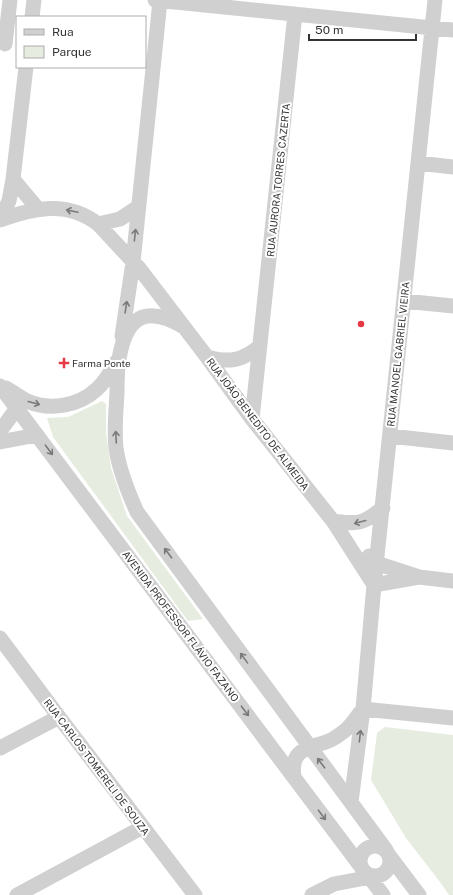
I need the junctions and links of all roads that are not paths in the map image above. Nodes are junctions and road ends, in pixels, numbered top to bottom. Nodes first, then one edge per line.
1 (10, 0) edge
2 (34, 0) edge
3 (157, 0) edge
4 (435, 0) edge
5 (295, 14) junction
6 (32, 16) edge
7 (432, 28) junction
8 (453, 30) edge
9 (7, 45) edge
10 (26, 68) edge
11 (418, 163) junction
12 (453, 167) edge
13 (13, 178) junction
14 (138, 207) junction
15 (38, 209) junction
16 (0, 220) edge
17 (98, 224) junction
18 (133, 262) junction
19 (404, 301) junction
20 (453, 306) edge
21 (184, 327) junction
22 (260, 346) junction
23 (207, 357) junction
24 (118, 360) junction
25 (0, 385) edge
26 (17, 408) junction
27 (252, 419) junction
28 (0, 431) edge
29 (37, 435) junction
30 (390, 436) junction
31 (0, 442) edge
32 (453, 443) edge
33 (383, 508) junction
34 (332, 521) junction
35 (376, 563) junction
36 (419, 577) junction
37 (453, 581) edge
38 (374, 585) junction
39 (0, 638) edge
40 (363, 709) junction
41 (59, 717) junction
42 (453, 718) edge
43 (309, 746) junction
44 (0, 748) edge
45 (294, 777) junction
46 (351, 802) junction
47 (143, 828) junction
48 (387, 852) junction
49 (365, 869) junction
50 (334, 884) junction
51 (17, 895) edge
52 (195, 895) edge
53 (312, 895) edge
54 (383, 895) edge
55 (419, 895) edge

1 - 9 street
2 - 6 street
3 - 5 street
3 - 14 street
4 - 7 street, RUA MANOEL GABRIEL VIEIRA
5 - 7 street
5 - 22 street, RUA AURORA TORRES CAZERTA
7 - 8 street
7 - 11 street, RUA MANOEL GABRIEL VIEIRA
10 - 13 street
11 - 12 street
11 - 19 street, RUA MANOEL GABRIEL VIEIRA
13 - 15 street
13 - 16 street
14 - 17 street
18 -> 14 street
15 - 16 street, RUA JOÃO BENEDITO DE ALMEIDA
17 -> 15 street, RUA JOÃO BENEDITO DE ALMEIDA
17 - 18 street, RUA JOÃO BENEDITO DE ALMEIDA
18 - 21 street, RUA JOÃO BENEDITO DE ALMEIDA
24 -> 18 street
19 - 20 street
19 - 30 street, RUA MANOEL GABRIEL VIEIRA
21 - 23 street, RUA JOÃO BENEDITO DE ALMEIDA
21 - 24 street, RUA JOÃO BENEDITO DE ALMEIDA
22 - 23 street
22 - 27 street, RUA AURORA TORRES CAZERTA
23 - 27 street, RUA JOÃO BENEDITO DE ALMEIDA
25 -> 24 street
43 -> 24 street
25 - 26 street, AVENIDA PROFESSOR FLÁVIO FAZANO
26 - 28 street
26 - 29 street, AVENIDA PROFESSOR FLÁVIO FAZANO
27 - 34 street, RUA JOÃO BENEDITO DE ALMEIDA
29 - 31 street
29 -> 45 street, AVENIDA PROFESSOR FLÁVIO FAZANO
30 - 32 street
30 - 33 street, RUA MANOEL GABRIEL VIEIRA
33 -> 34 street
33 - 35 street, RUA MANOEL GABRIEL VIEIRA
34 - 35 street, RUA JOÃO BENEDITO DE ALMEIDA
34 - 38 street, RUA JOÃO BENEDITO DE ALMEIDA
35 - 36 street, RUA JOÃO BENEDITO DE ALMEIDA
35 - 38 street, RUA MANOEL GABRIEL VIEIRA
36 - 37 street, RUA JOÃO BENEDITO DE ALMEIDA
36 - 38 street, RUA JOÃO BENEDITO DE ALMEIDA
38 - 40 street, RUA MANOEL GABRIEL VIEIRA
39 - 41 street, RUA CARLOS TOMERELI DE SOUZA
40 - 42 street
40 - 43 street
46 -> 40 street, RUA MANOEL GABRIEL VIEIRA
41 - 44 street
41 - 47 street, RUA CARLOS TOMERELI DE SOUZA
43 - 45 street
46 -> 43 street
45 -> 49 street, AVENIDA PROFESSOR FLÁVIO FAZANO
46 - 48 street
47 - 51 street
47 - 52 street, RUA CARLOS TOMERELI DE SOUZA
48 - 49 street
48 - 49 street
48 - 55 street
49 - 50 street
49 - 50 street
49 - 54 street, AVENIDA PROFESSOR FLÁVIO FAZANO
50 - 53 street

